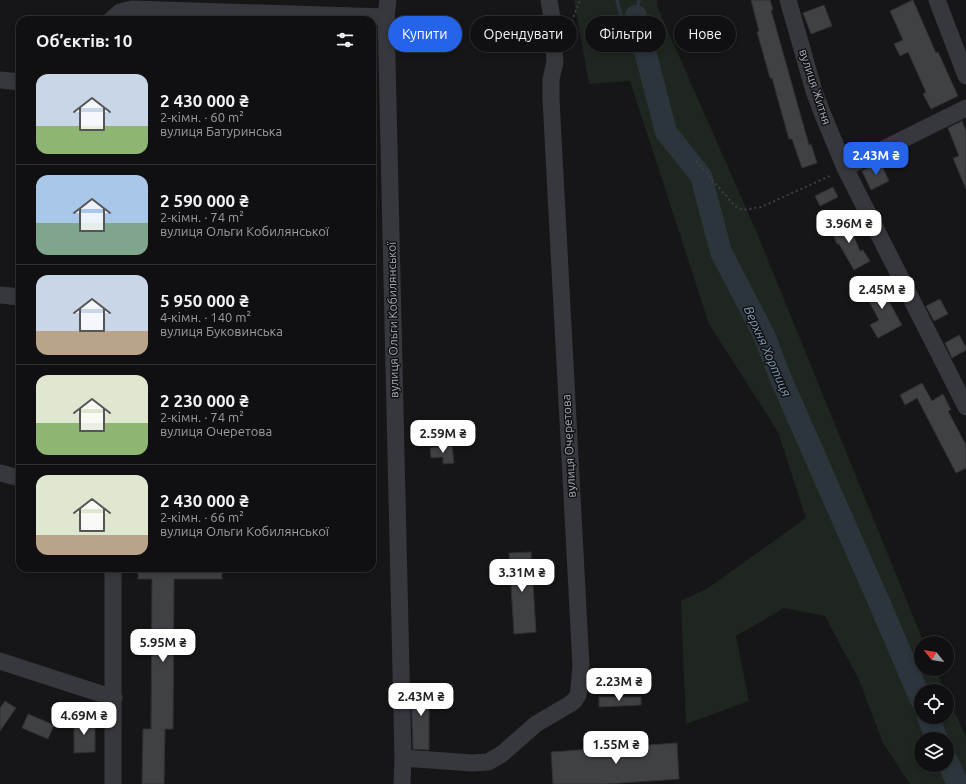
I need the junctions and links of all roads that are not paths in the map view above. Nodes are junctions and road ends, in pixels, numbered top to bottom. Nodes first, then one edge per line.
1 (388, 0) edge
2 (549, 0) edge
3 (788, 0) edge
4 (937, 0) edge
5 (115, 16) edge
6 (354, 16) edge
7 (376, 17) edge
8 (386, 17) junction
9 (966, 76) edge
10 (0, 80) edge
11 (16, 82) edge
12 (966, 108) edge
13 (845, 168) junction
14 (0, 294) edge
15 (16, 296) edge
16 (966, 407) edge
17 (0, 473) edge
18 (16, 477) edge
19 (113, 572) edge
20 (0, 661) edge
21 (114, 698) junction
22 (403, 758) junction
23 (113, 784) edge
24 (402, 784) edge

1 - 8 street, вулиця Ольги Кобилянської
2 - 22 street, вулиця Очеретова
3 - 13 street, вулиця Житня
4 - 9 street
5 - 6 street
7 - 8 street
8 - 22 street, вулиця Ольги Кобилянської
10 - 11 street
12 - 13 street
13 - 16 street, вулиця Житня
14 - 15 street
17 - 18 street
19 - 21 street
20 - 21 street
21 - 23 street
22 - 24 street, вулиця Ольги Кобилянської

